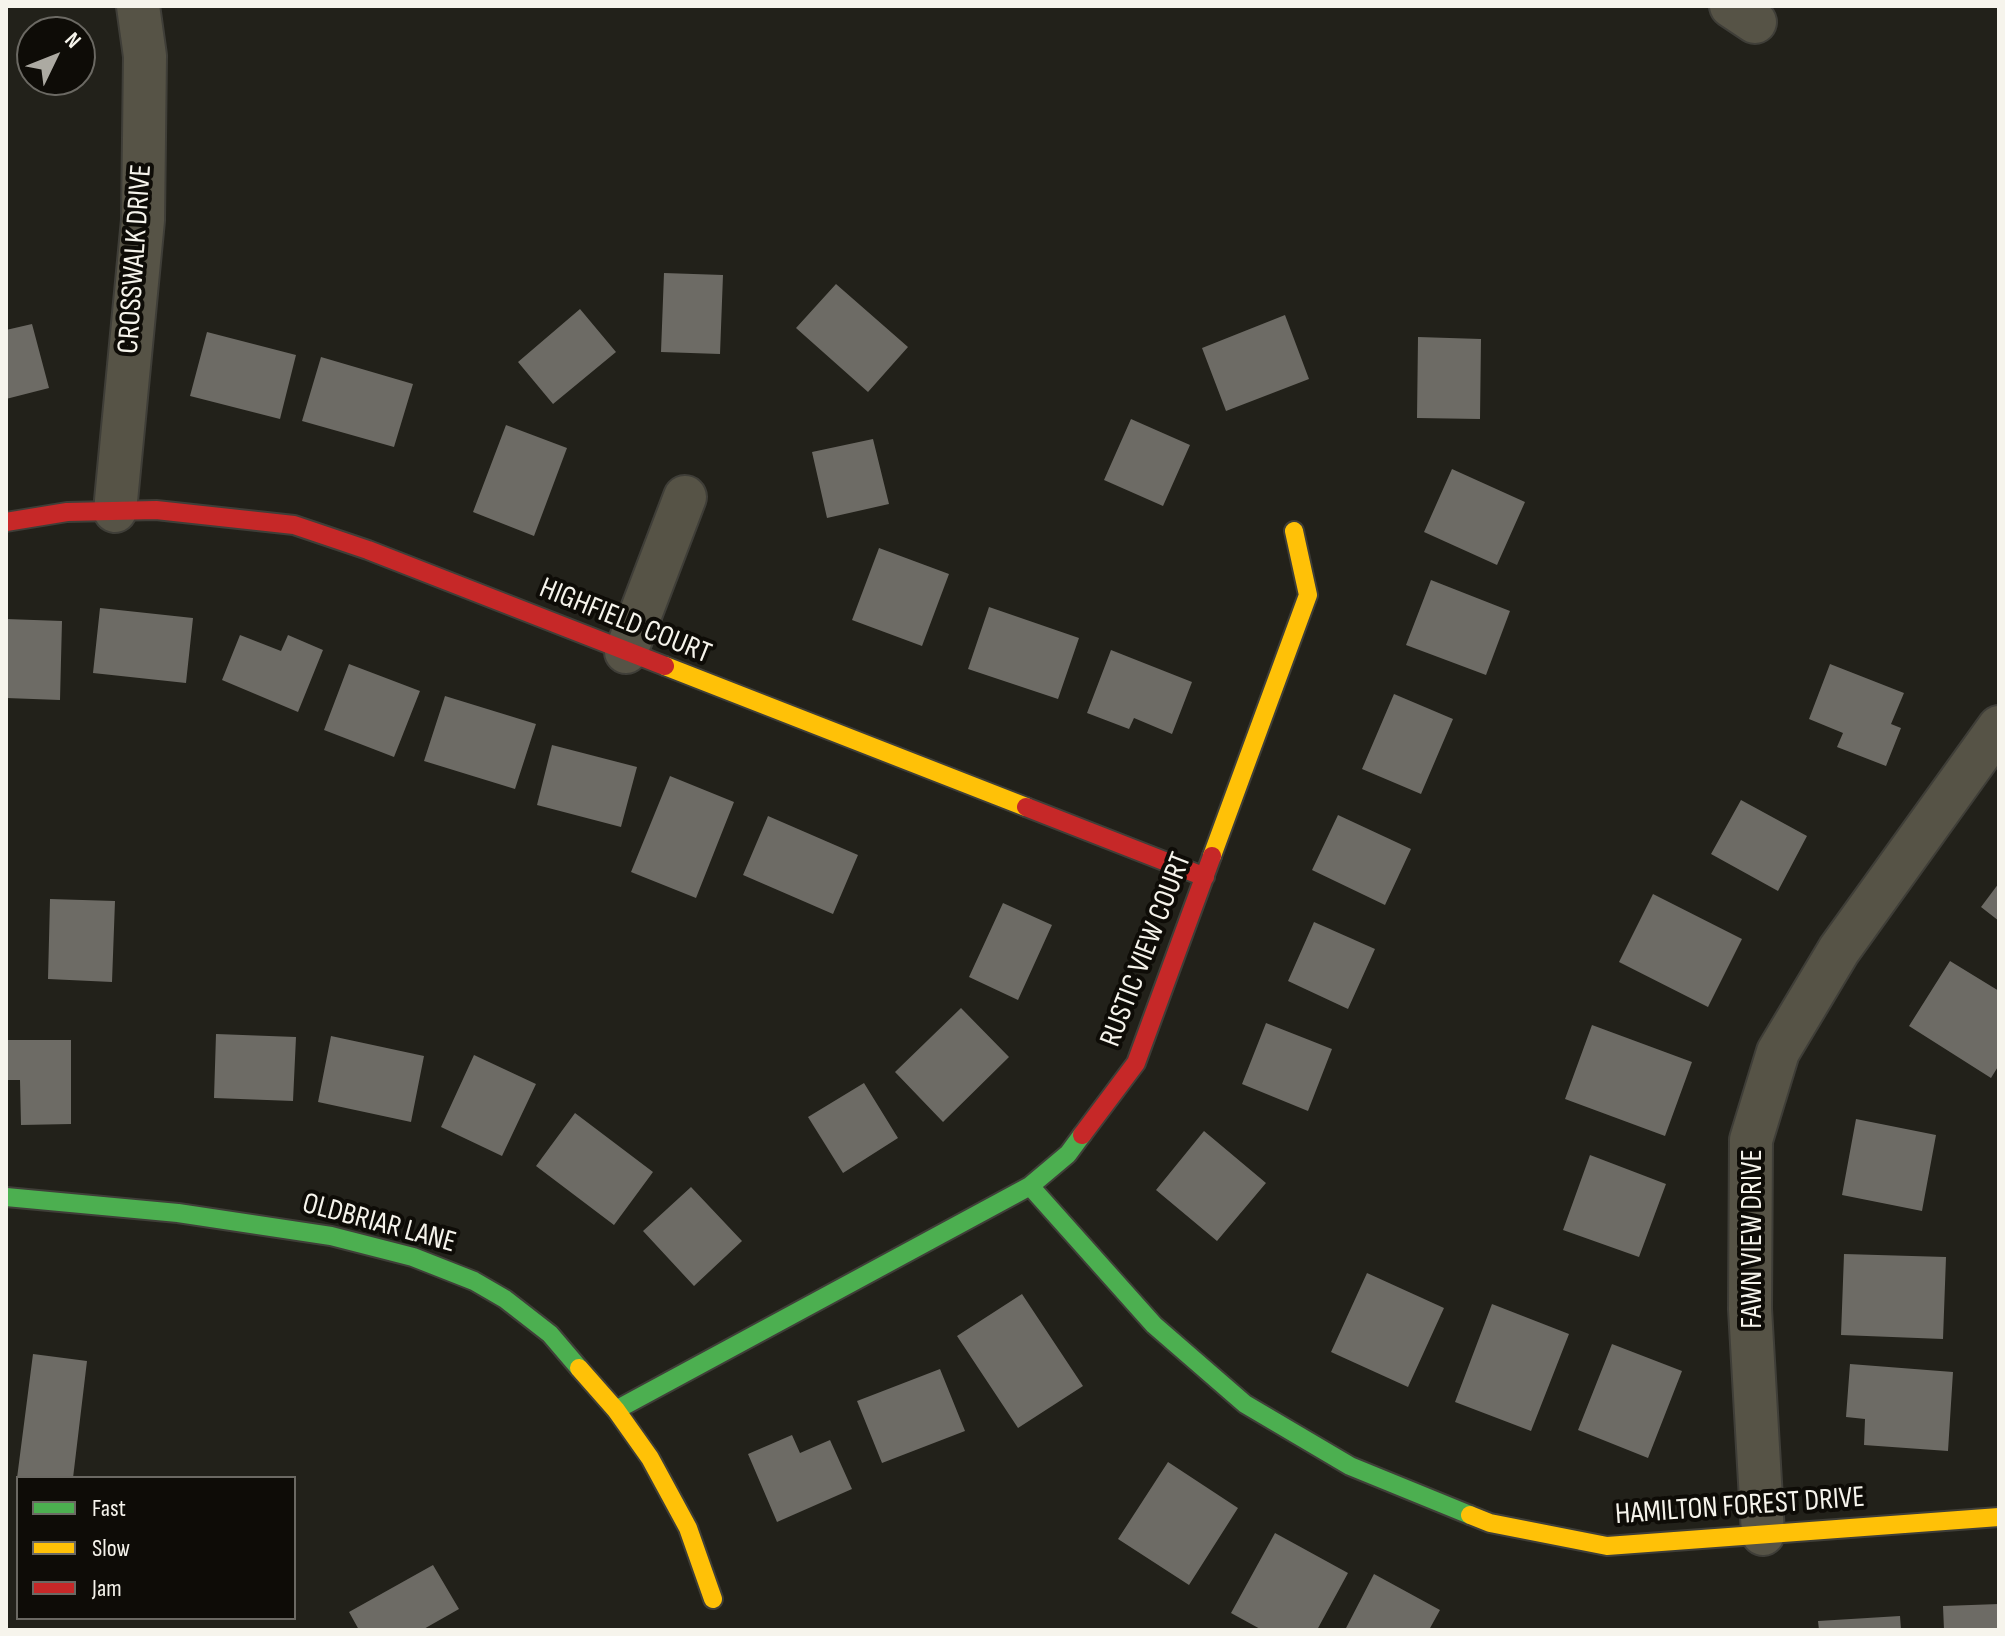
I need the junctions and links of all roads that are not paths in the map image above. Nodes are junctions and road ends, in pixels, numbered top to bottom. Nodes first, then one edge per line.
1 (138, 6) edge
2 (685, 497) dead end
3 (115, 511) junction
4 (6, 522) edge
5 (1294, 531) dead end
6 (626, 652) junction
7 (1999, 727) edge
8 (1205, 877) junction
9 (1030, 1186) junction
10 (6, 1197) edge
11 (616, 1410) junction
12 (1999, 1517) edge
13 (1763, 1534) junction
14 (713, 1599) dead end

1 - 3 street, CROSSWALK DRIVE
2 - 6 street
3 - 4 street, HIGHFIELD COURT
3 - 6 street, HIGHFIELD COURT
5 - 8 street, RUSTIC VIEW COURT
6 - 8 street, HIGHFIELD COURT
7 - 13 street, FAWN VIEW DRIVE
8 - 9 street, RUSTIC VIEW COURT
9 - 11 street, RUSTIC VIEW COURT
9 - 13 street, HAMILTON FOREST DRIVE
10 - 11 street, OLDBRIAR LANE
11 - 14 street, OLDBRIAR LANE
12 - 13 street, HAMILTON FOREST DRIVE

